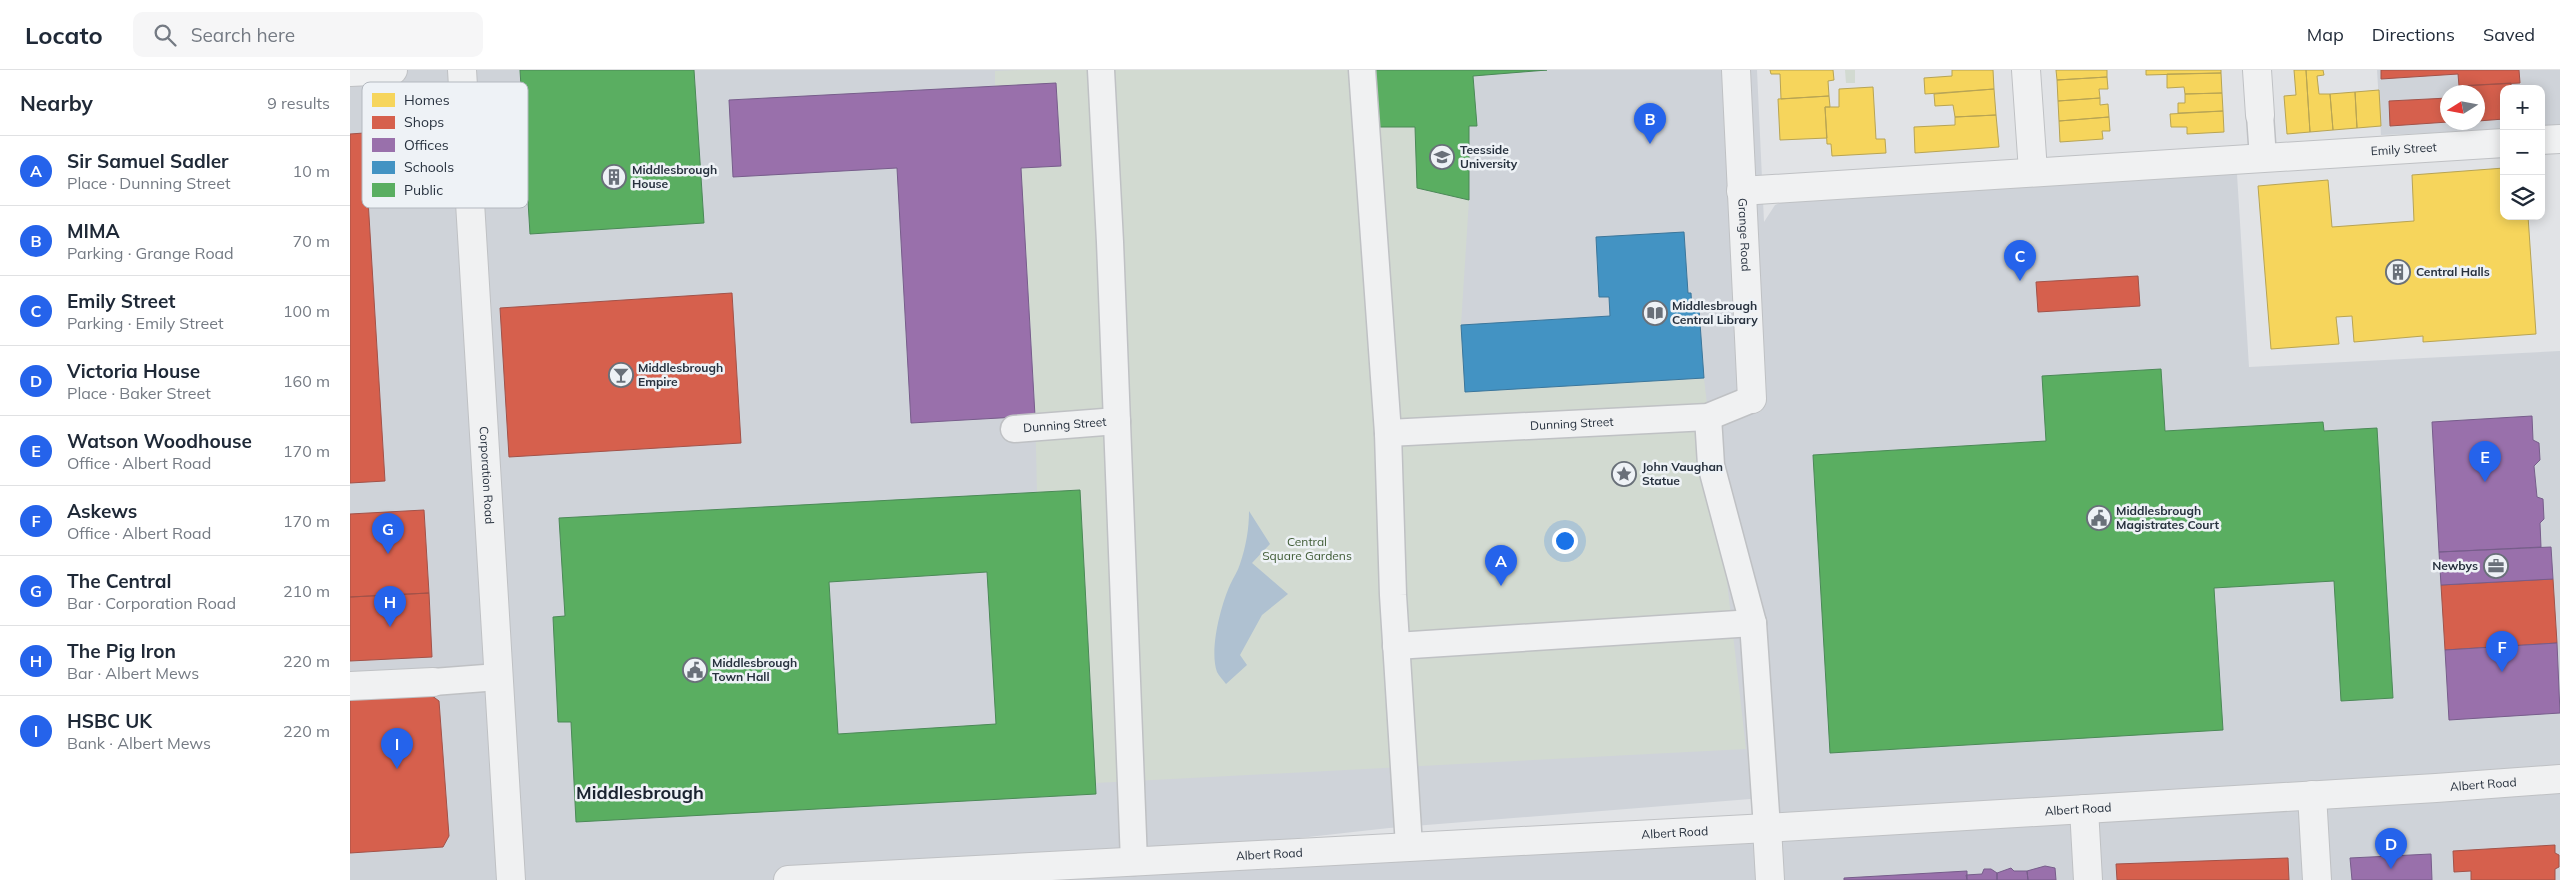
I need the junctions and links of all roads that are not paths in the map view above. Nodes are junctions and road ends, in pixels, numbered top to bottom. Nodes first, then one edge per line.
1 (392, 70) edge
2 (1101, 70) edge
3 (1362, 70) edge
4 (1736, 70) edge
5 (2026, 70) edge
6 (2257, 70) edge
7 (350, 72) edge
8 (2260, 115) joint
9 (2560, 139) edge
10 (2545, 140) edge
11 (2500, 142) edge
12 (2263, 158) junction
13 (2033, 171) junction
14 (1740, 191) junction
15 (470, 208) edge
16 (1752, 399) joint
17 (1708, 417) junction
18 (1117, 421) junction
19 (1014, 429) dead end
20 (1388, 433) junction
21 (1753, 623) junction
22 (1396, 646) junction
23 (498, 677) junction
24 (433, 682) joint
25 (350, 686) edge
26 (2560, 779) edge
27 (2312, 795) junction
28 (2084, 809) junction
29 (1767, 828) junction
30 (1409, 846) junction
31 (1134, 862) junction
32 (511, 880) edge
33 (788, 880) edge
34 (1770, 880) edge
35 (2088, 880) edge
36 (2317, 880) edge

1 - 7 street
2 - 18 street
3 - 20 street
4 - 14 street, Grange Road
5 - 13 street
6 - 8 street
8 - 12 street
9 - 10 street
11 - 12 street, Emily Street
12 - 13 street, Emily Street
13 - 14 street, Emily Street
14 - 16 street, Grange Road
15 - 23 street, Corporation Road
16 - 17 street, Dunning Street
17 - 20 street, Dunning Street
17 - 21 street
18 - 19 street, Dunning Street
18 - 31 street
20 - 22 street
21 - 22 street
21 - 29 street
22 - 30 street
23 - 24 street
23 - 32 street, Corporation Road
24 - 25 street
26 - 27 street, Albert Road
27 - 28 street, Albert Road
27 - 36 street
28 - 29 street, Albert Road
28 - 35 street
29 - 30 street, Albert Road
29 - 34 street
30 - 31 street, Albert Road
31 - 33 street, Albert Road

